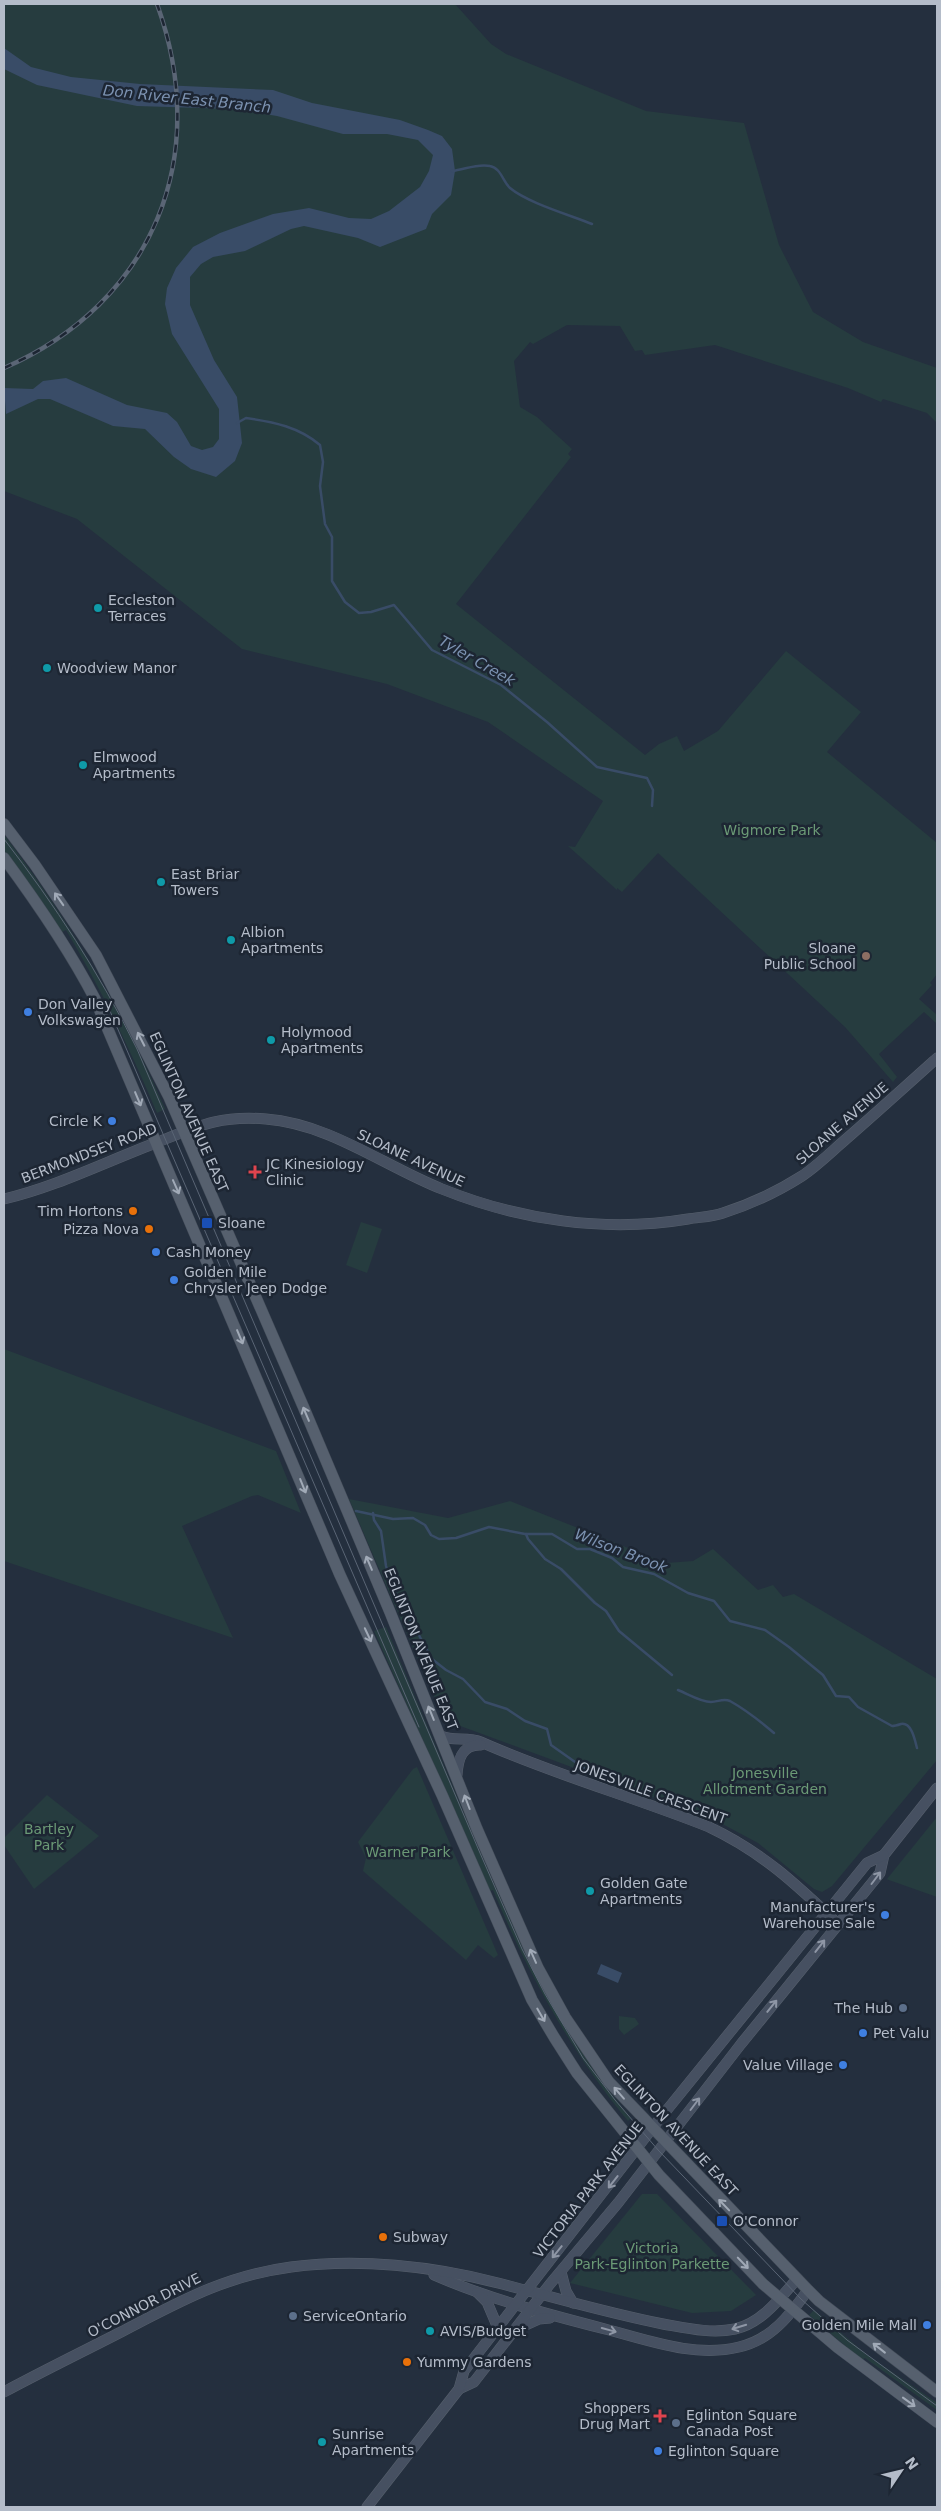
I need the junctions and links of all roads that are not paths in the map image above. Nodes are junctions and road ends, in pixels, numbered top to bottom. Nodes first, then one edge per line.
1 (4, 824) edge
2 (4, 858) edge
3 (937, 1058) edge
4 (183, 1131) junction
5 (156, 1143) junction
6 (4, 1199) edge
7 (440, 1736) junction
8 (487, 1746) junction
9 (457, 1775) junction
10 (937, 1788) edge
11 (884, 1855) junction
12 (827, 1914) junction
13 (838, 1924) junction
14 (652, 2129) junction
15 (666, 2143) junction
16 (637, 2150) junction
17 (649, 2164) junction
18 (424, 2270) junction
19 (561, 2272) junction
20 (797, 2279) junction
21 (474, 2290) junction
22 (808, 2290) junction
23 (527, 2291) junction
24 (542, 2296) junction
25 (779, 2300) junction
26 (573, 2303) junction
27 (516, 2305) junction
28 (531, 2310) junction
29 (793, 2312) junction
30 (561, 2318) junction
31 (498, 2328) junction
32 (514, 2330) junction
33 (459, 2389) junction
34 (4, 2392) edge
35 (937, 2392) edge
36 (937, 2422) edge
37 (367, 2507) edge

4 -> 1 main road, EGLINTON AVENUE EAST
2 -> 5 main road
3 - 4 main road, SLOANE AVENUE
4 - 5 main road, BERMONDSEY ROAD
7 -> 4 main road, EGLINTON AVENUE EAST
5 - 6 main road, BERMONDSEY ROAD
5 -> 16 main road
7 - 8 main road, JONESVILLE CRESCENT
7 - 9 main road, EGLINTON AVENUE EAST
8 - 9 main road
8 - 12 main road, JONESVILLE CRESCENT
14 -> 9 main road, EGLINTON AVENUE EAST
10 - 11 main road, VICTORIA PARK AVENUE
11 - 12 main road, VICTORIA PARK AVENUE
13 -> 11 main road, VICTORIA PARK AVENUE
12 - 13 main road, JONESVILLE CRESCENT
12 - 14 main road, VICTORIA PARK AVENUE
15 -> 13 main road, VICTORIA PARK AVENUE
14 - 15 main road, EGLINTON AVENUE EAST
14 - 16 main road, VICTORIA PARK AVENUE
15 - 17 main road, VICTORIA PARK AVENUE
20 -> 15 main road, EGLINTON AVENUE EAST
16 - 17 main road
16 -> 23 main road, VICTORIA PARK AVENUE
17 - 19 main road, VICTORIA PARK AVENUE
17 -> 25 main road
18 - 21 main road, O'CONNOR DRIVE
18 - 23 main road, O'CONNOR DRIVE
18 - 34 main road, O'CONNOR DRIVE
19 - 24 main road, VICTORIA PARK AVENUE
19 - 26 main road
20 - 22 main road, EGLINTON AVENUE EAST
20 - 25 main road
21 - 27 main road, O'CONNOR DRIVE
21 - 31 main road
22 - 29 main road
35 -> 22 main road, EGLINTON AVENUE EAST
23 - 24 main road
23 - 27 main road, VICTORIA PARK AVENUE
24 - 26 main road
24 - 28 main road, VICTORIA PARK AVENUE
25 -> 26 main road
25 - 29 main road
27 - 28 main road
27 - 31 main road, VICTORIA PARK AVENUE
28 - 30 main road
28 - 32 main road, VICTORIA PARK AVENUE
30 -> 29 main road
29 -> 36 main road
30 - 32 main road
31 - 33 main road, VICTORIA PARK AVENUE
32 - 33 main road, VICTORIA PARK AVENUE
33 - 37 main road, VICTORIA PARK AVENUE

